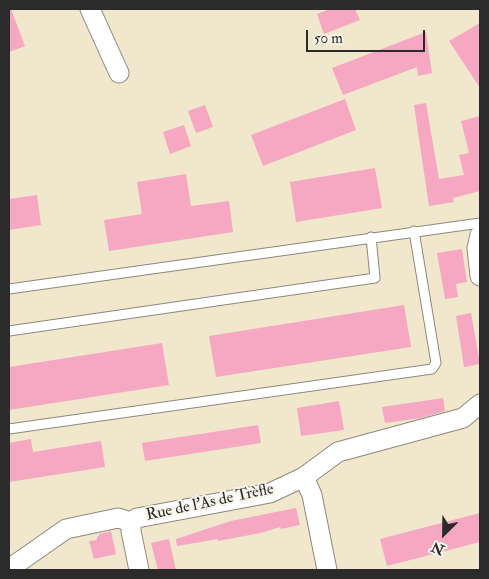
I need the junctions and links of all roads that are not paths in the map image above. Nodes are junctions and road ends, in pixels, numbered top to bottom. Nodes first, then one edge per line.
1 (90, 9) edge
2 (119, 73) dead end
3 (480, 223) edge
4 (414, 231) junction
5 (480, 235) edge
6 (371, 237) junction
7 (480, 276) edge
8 (9, 289) edge
9 (9, 331) edge
10 (480, 404) edge
11 (9, 429) edge
12 (304, 477) junction
13 (131, 522) junction
14 (9, 570) edge
15 (140, 570) edge
16 (327, 570) edge

1 - 2 street
3 - 4 lane
4 - 6 lane
4 - 11 lane
5 - 7 street
6 - 8 lane
6 - 9 lane
10 - 12 street, Rue de l'As de Trèfle
12 - 13 street, Rue de l'As de Trèfle
12 - 16 street
13 - 14 street
13 - 15 street

